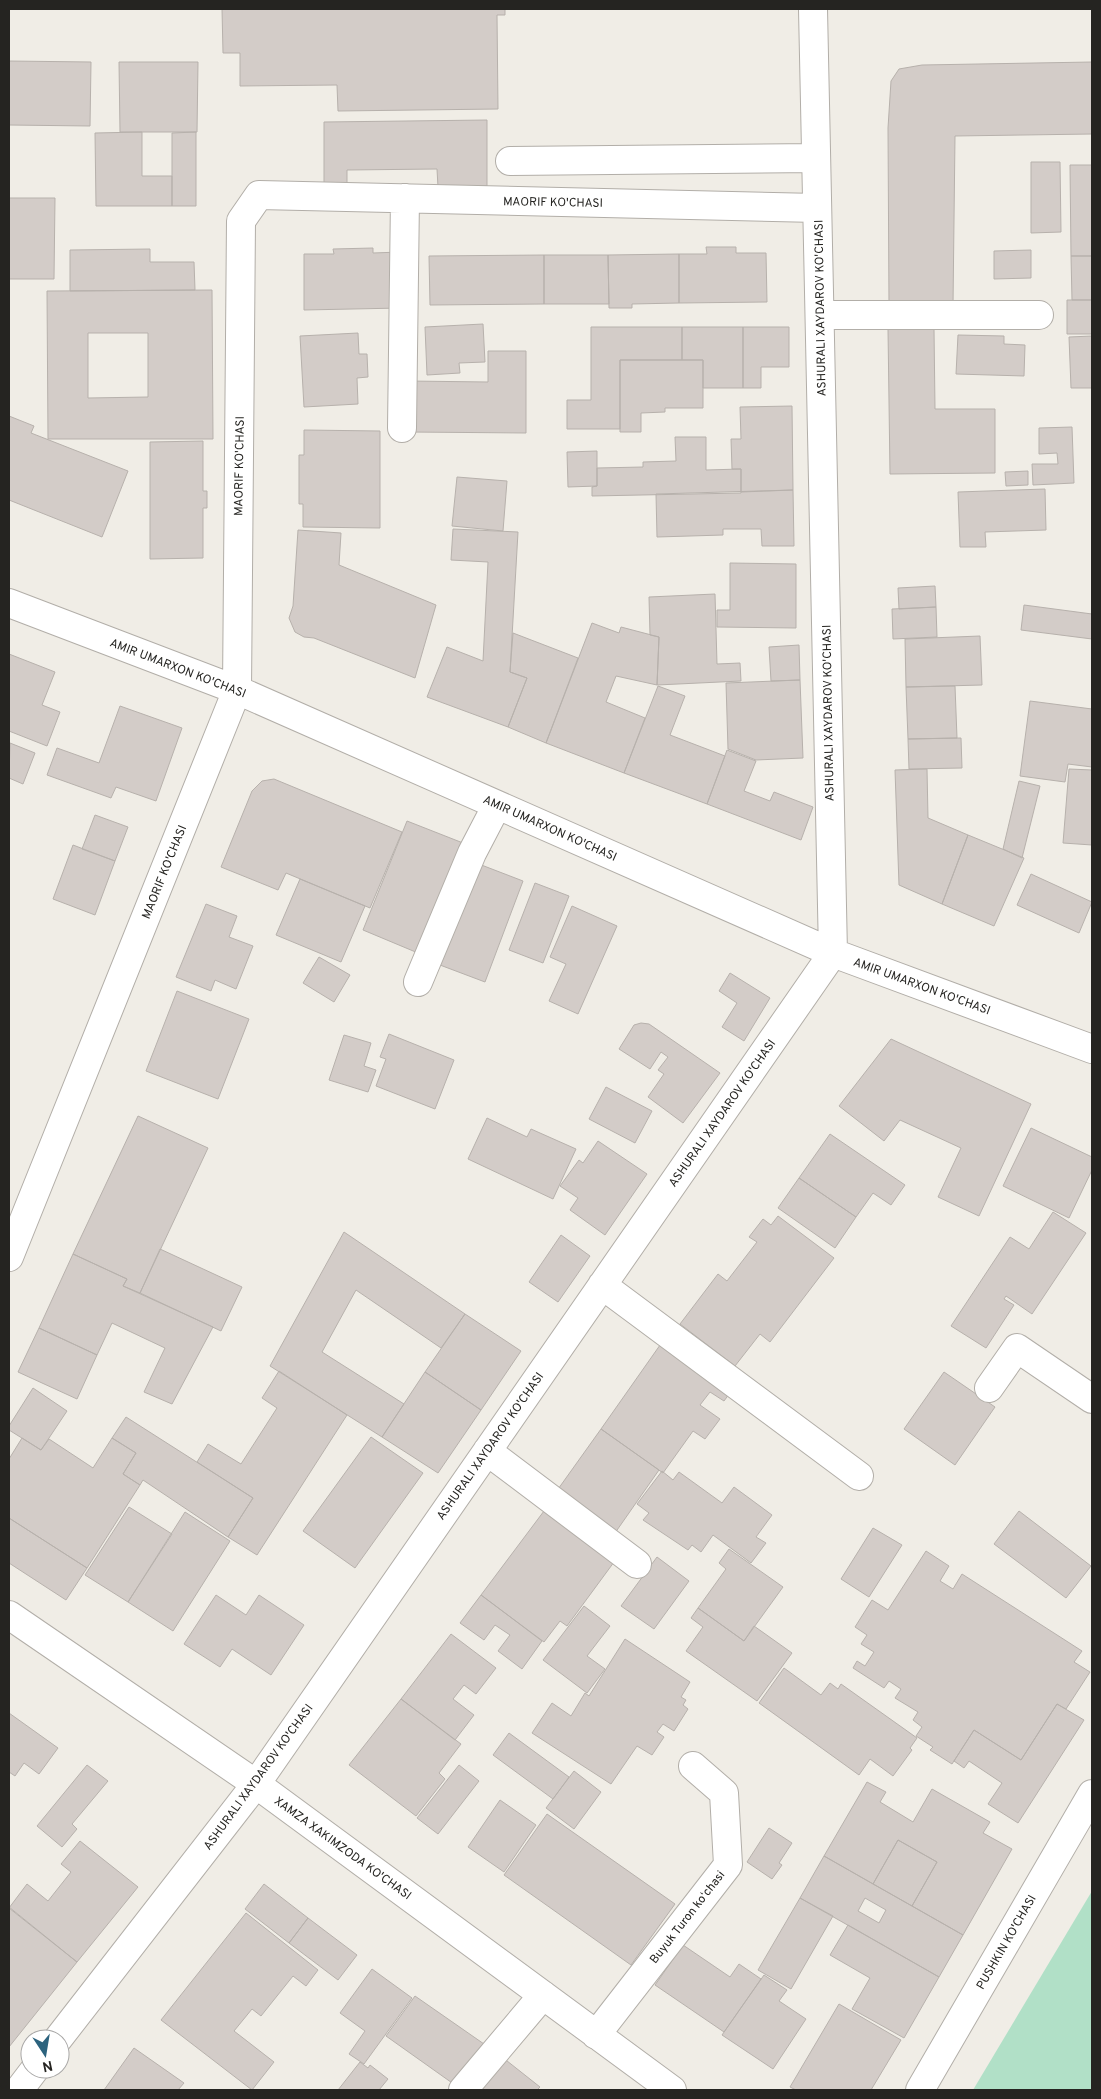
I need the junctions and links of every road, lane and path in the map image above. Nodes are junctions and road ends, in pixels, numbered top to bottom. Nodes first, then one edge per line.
1 (813, 9) edge
2 (816, 158) junction
3 (510, 161) dead end
4 (405, 198) junction
5 (818, 208) junction
6 (820, 315) junction
7 (1038, 315) dead end
8 (402, 428) dead end
9 (9, 603) edge
10 (236, 690) junction
11 (497, 805) junction
12 (833, 953) junction
13 (418, 982) dead end
14 (1092, 1049) edge
15 (9, 1253) edge
16 (602, 1285) junction
17 (989, 1388) dead end
18 (1092, 1399) edge
19 (487, 1451) junction
20 (858, 1476) dead end
21 (637, 1564) dead end
22 (9, 1615) edge
23 (693, 1766) dead end
24 (256, 1784) junction
25 (1092, 1794) edge
26 (543, 1995) junction
27 (66, 2029) edge
28 (596, 2035) junction
29 (27, 2079) edge
30 (18, 2090) edge
31 (463, 2090) edge
32 (672, 2090) edge
33 (920, 2090) edge

1 - 2 street, ASHURALI XAYDAROV KO'CHASI
2 - 3 street
2 - 5 street, ASHURALI XAYDAROV KO'CHASI
4 - 5 street, MAORIF KO'CHASI
4 - 8 street
4 - 10 street, MAORIF KO'CHASI
5 - 6 street, ASHURALI XAYDAROV KO'CHASI
6 - 7 street
6 - 12 street, ASHURALI XAYDAROV KO'CHASI
9 - 10 street, AMIR UMARXON KO'CHASI
10 - 11 street, AMIR UMARXON KO'CHASI
10 - 15 street, MAORIF KO'CHASI
11 - 12 street, AMIR UMARXON KO'CHASI
11 - 13 street
12 - 14 street, AMIR UMARXON KO'CHASI
12 - 16 street, ASHURALI XAYDAROV KO'CHASI
16 - 19 street, ASHURALI XAYDAROV KO'CHASI
16 - 20 street
17 - 18 street
19 - 21 street
19 - 24 street, ASHURALI XAYDAROV KO'CHASI
22 - 24 street, XAMZA XAKIMZODA KO'CHASI
23 - 28 street, Buyuk Turon koʻchasi
24 - 26 street, XAMZA XAKIMZODA KO'CHASI
24 - 27 street, ASHURALI XAYDAROV KO'CHASI
25 - 33 street, PUSHKIN KO'CHASI
26 - 28 street, XAMZA XAKIMZODA KO'CHASI
26 - 31 street
28 - 32 street, XAMZA XAKIMZODA KO'CHASI
29 - 30 street

